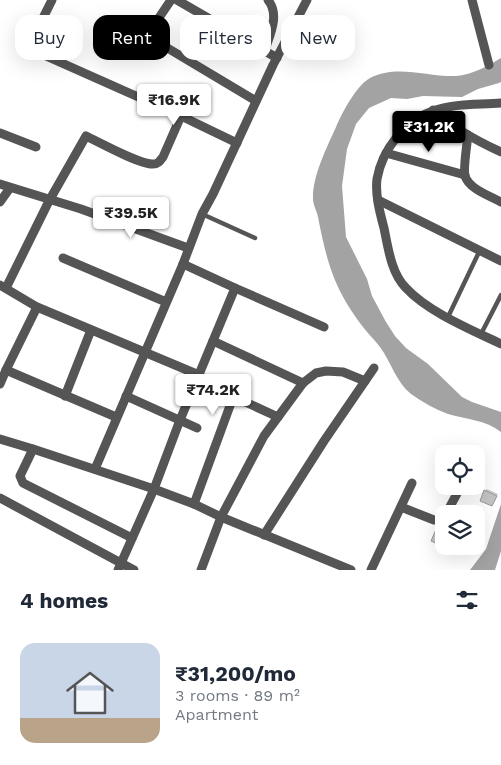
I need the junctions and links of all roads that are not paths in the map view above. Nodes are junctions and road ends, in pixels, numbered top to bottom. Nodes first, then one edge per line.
1 (52, 0) edge
2 (170, 0) edge
3 (177, 0) edge
4 (268, 0) edge
5 (307, 0) edge
6 (472, 0) edge
7 (203, 15) edge
8 (271, 34) edge
9 (271, 54) edge
10 (277, 58) junction
11 (488, 65) dead end
12 (256, 101) junction
13 (501, 103) edge
14 (433, 110) junction
15 (181, 116) junction
16 (0, 133) edge
17 (468, 135) junction
18 (237, 143) junction
19 (36, 147) dead end
20 (501, 152) edge
21 (386, 153) junction
22 (465, 175) junction
23 (0, 184) edge
24 (10, 188) junction
25 (49, 200) junction
26 (378, 200) junction
27 (0, 202) edge
28 (501, 202) edge
29 (202, 214) junction
30 (255, 238) dead end
31 (188, 248) junction
32 (480, 250) junction
33 (63, 258) dead end
34 (501, 261) edge
35 (183, 264) junction
36 (3, 286) edge
37 (235, 288) junction
38 (501, 296) edge
39 (166, 302) junction
40 (37, 307) junction
41 (448, 317) junction
42 (324, 327) dead end
43 (91, 330) junction
44 (481, 334) junction
45 (214, 340) junction
46 (501, 344) edge
47 (145, 352) junction
48 (374, 368) dead end
49 (6, 370) junction
50 (199, 375) junction
51 (365, 381) junction
52 (303, 383) junction
53 (0, 384) edge
54 (65, 396) junction
55 (126, 396) junction
56 (116, 417) junction
57 (278, 417) junction
58 (180, 420) junction
59 (196, 428) dead end
60 (0, 439) edge
61 (33, 449) junction
62 (95, 469) junction
63 (412, 483) dead end
64 (154, 489) junction
65 (0, 498) edge
66 (194, 504) junction
67 (401, 507) junction
68 (221, 518) junction
69 (435, 520) edge
70 (264, 535) junction
71 (132, 538) junction
72 (120, 566) edge
73 (134, 570) edge
74 (201, 570) edge
75 (351, 570) edge
76 (371, 570) edge

1 - 15 street
2 - 12 street
3 - 7 street
4 - 8 street
5 - 10 street
6 - 11 street
9 - 10 street
10 - 12 street
12 - 18 street
13 - 14 street
14 - 17 street
14 - 21 street
15 - 18 street
15 - 25 street
16 - 19 street
17 - 20 street
17 - 22 street
18 - 29 street
21 - 22 street
21 - 26 street
22 - 28 street
23 - 24 street
24 - 25 street
24 - 27 street
25 - 31 street
25 - 36 street
26 - 32 street
26 - 41 street
29 - 30 lane
29 - 31 street
31 - 35 street
32 - 34 street
32 - 41 lane
33 - 39 street
35 - 37 street
35 - 39 street
36 - 40 street
37 - 42 street
37 - 45 street
38 - 44 lane
39 - 47 street
40 - 43 street
40 - 49 street
41 - 44 street
43 - 47 street
43 - 54 street
44 - 46 street
45 - 50 street
45 - 52 street
47 - 50 street
47 - 55 street
48 - 51 street
49 - 53 street
49 - 54 street
50 - 58 street
51 - 52 street
51 - 70 street
52 - 57 street
54 - 56 street
55 - 56 street
55 - 58 street
56 - 62 street
57 - 66 street
57 - 68 street
58 - 59 street
58 - 64 street
60 - 61 street
61 - 62 street
61 - 71 street
62 - 64 street
63 - 67 street
64 - 66 street
64 - 71 street
65 - 72 street
66 - 68 street
67 - 69 street
67 - 76 street
68 - 70 street
68 - 74 street
70 - 75 street
71 - 72 street
72 - 73 street

